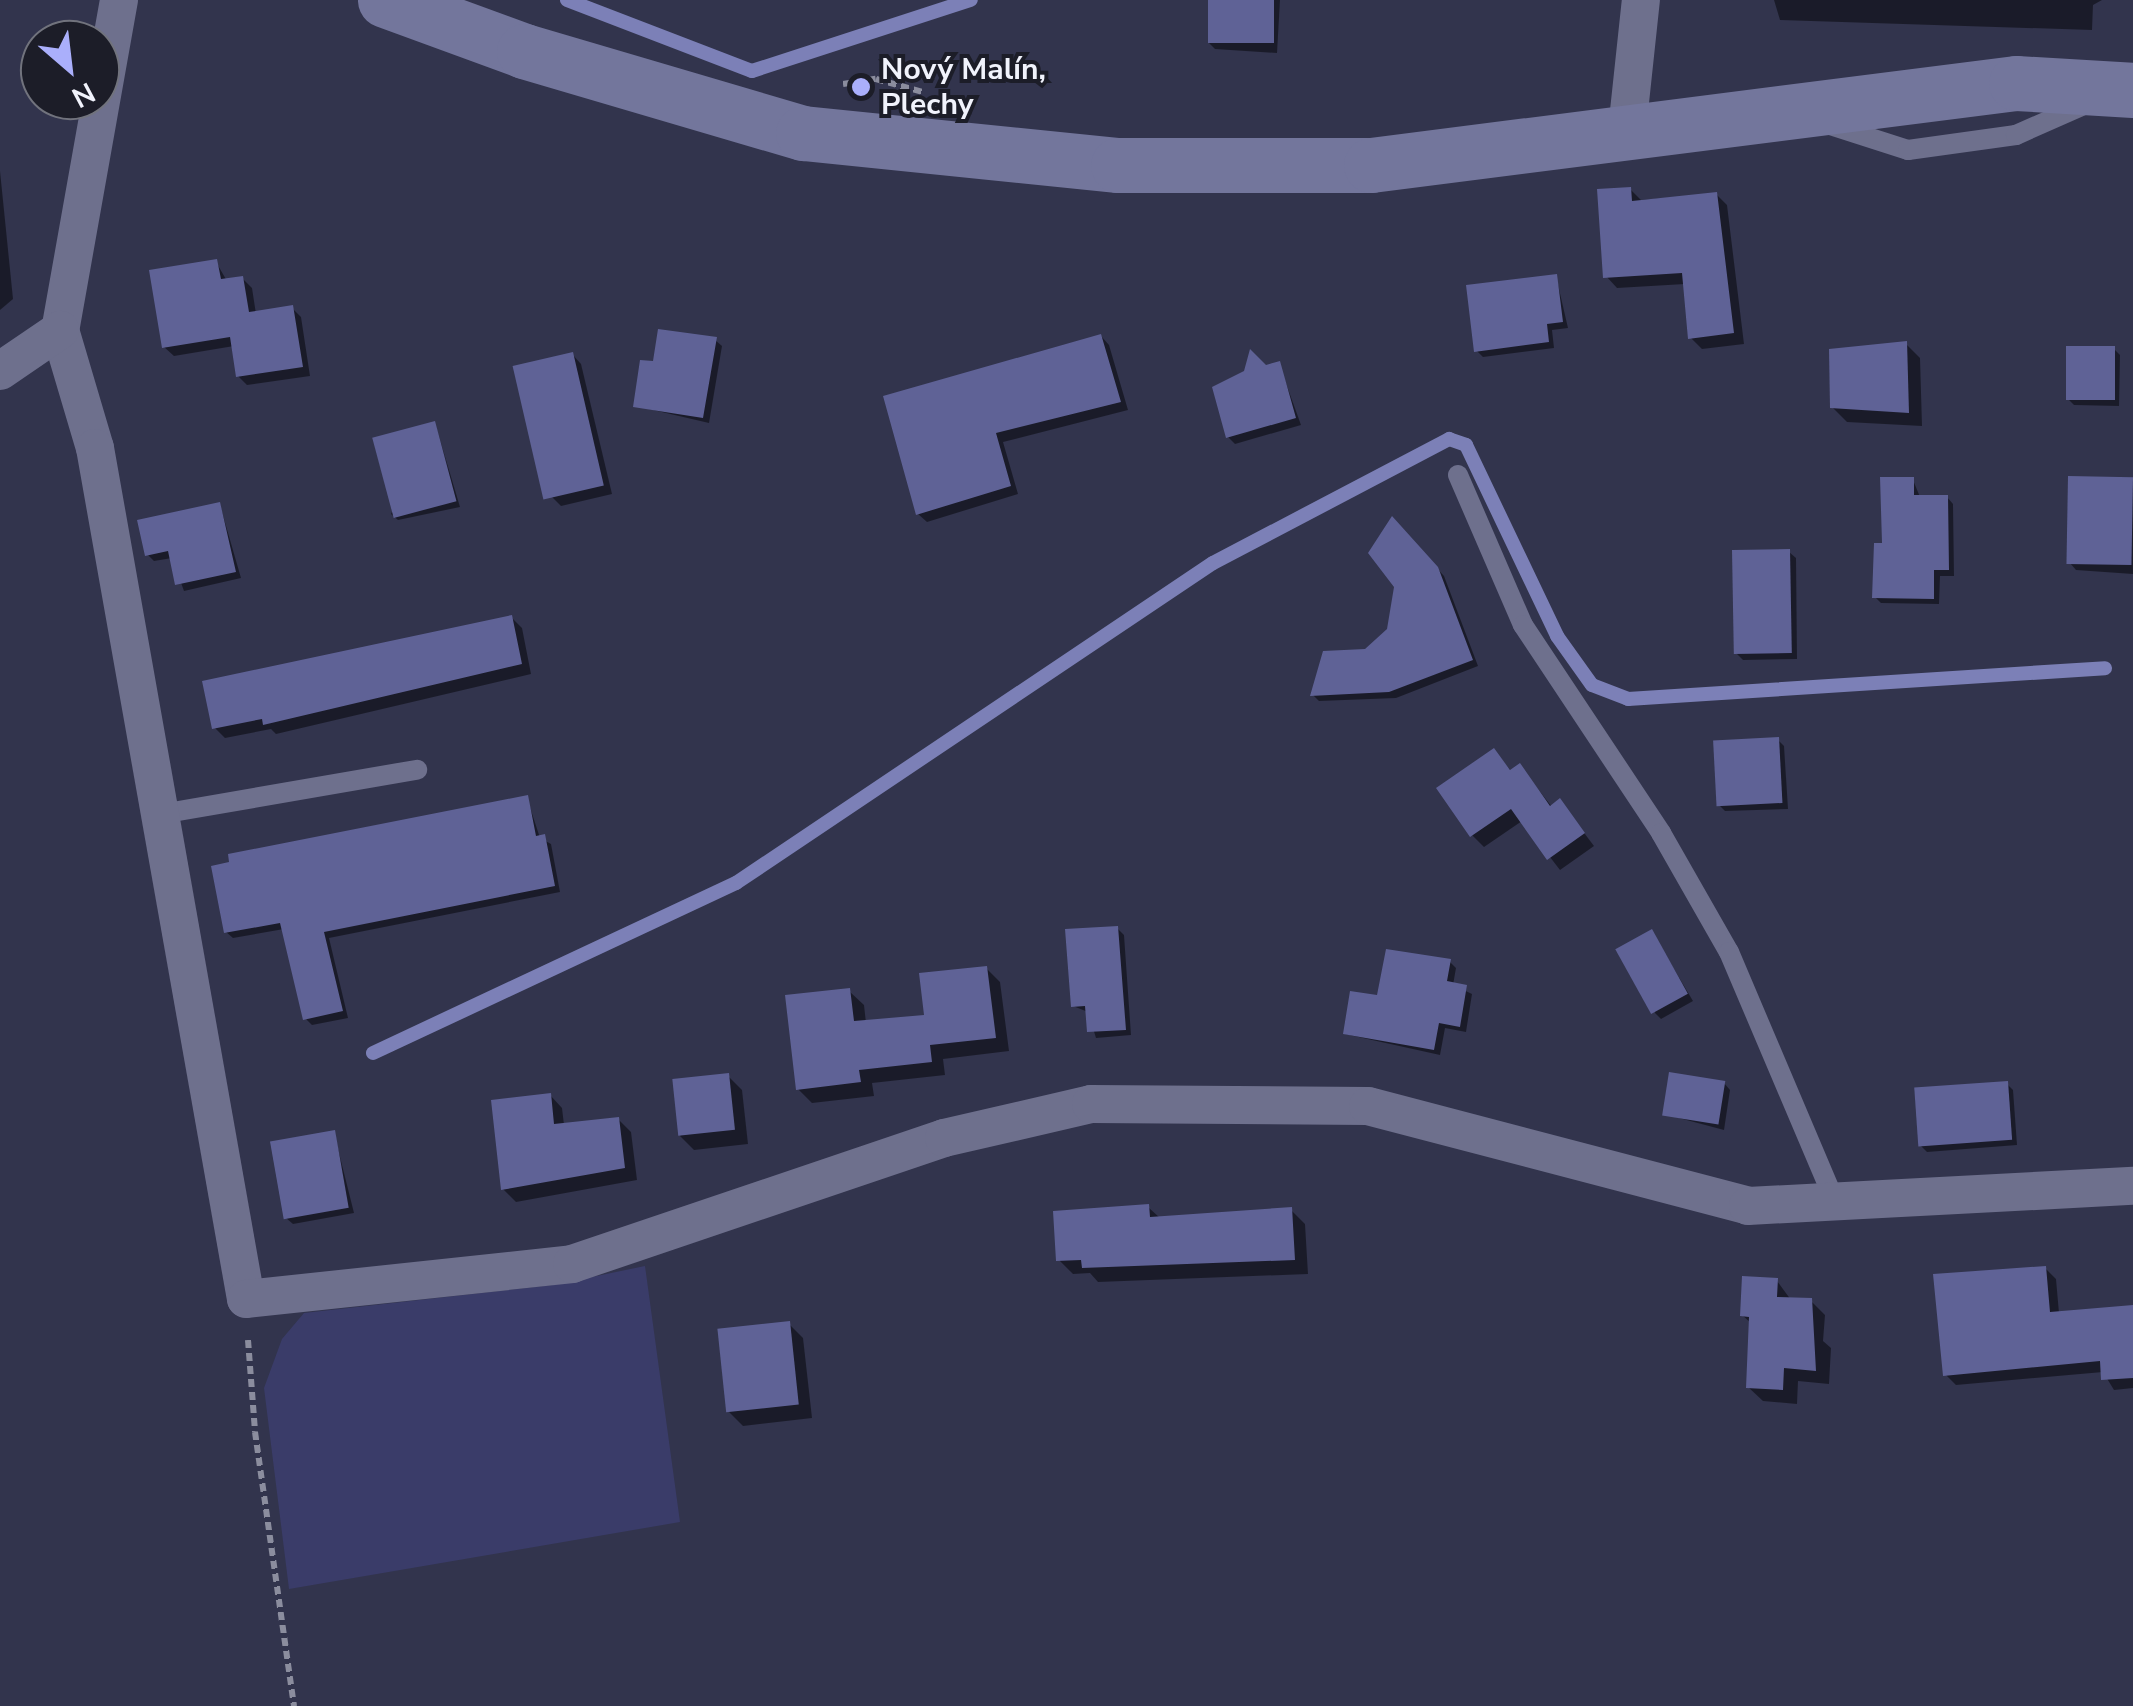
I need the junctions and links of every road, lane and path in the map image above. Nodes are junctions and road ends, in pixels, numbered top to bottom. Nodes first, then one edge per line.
1 (119, 0) edge
2 (385, 0) edge
3 (1641, 0) edge
4 (827, 86) dead end
5 (2126, 89) edge
6 (942, 97) dead end
7 (1626, 130) junction
8 (60, 330) junction
9 (0, 371) edge
10 (1458, 475) dead end
11 (417, 770) dead end
12 (161, 814) junction
13 (2133, 1186) edge
14 (1835, 1202) junction
15 (246, 1299) junction
16 (294, 1706) edge

1 - 8 street
2 - 7 main road
3 - 7 street
4 - 6 path
5 - 7 main road
8 - 9 street
8 - 12 street
10 - 14 lane
11 - 12 lane
12 - 15 street
13 - 14 street
14 - 15 street
15 - 16 path

